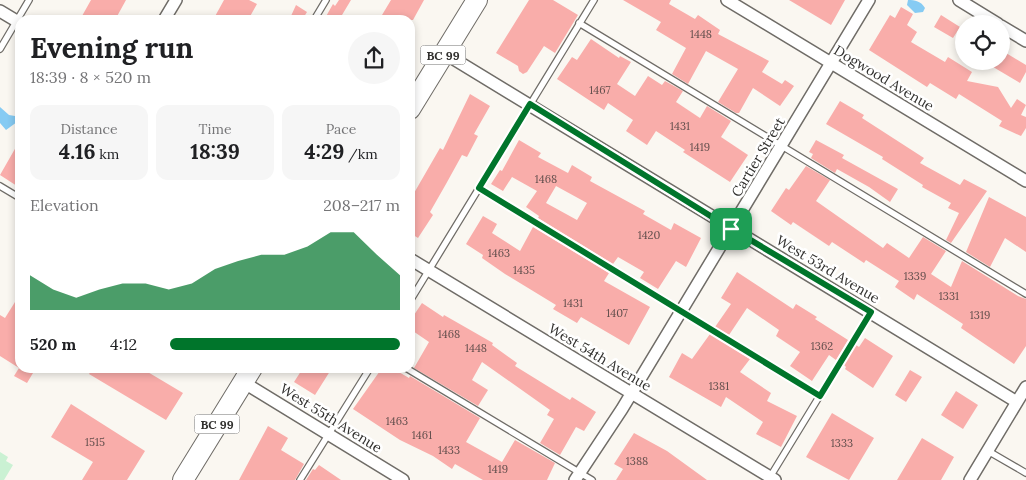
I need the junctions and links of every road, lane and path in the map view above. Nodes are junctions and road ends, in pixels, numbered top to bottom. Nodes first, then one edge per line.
1 (29, 0) edge
2 (176, 0) edge
3 (326, 0) edge
4 (477, 0) edge
5 (594, 0) edge
6 (727, 0) edge
7 (869, 0) edge
8 (959, 0) edge
9 (0, 11) edge
10 (22, 15) edge
11 (167, 15) edge
12 (317, 15) edge
13 (983, 15) edge
14 (15, 20) edge
15 (579, 23) junction
16 (15, 26) edge
17 (1010, 31) edge
18 (1026, 41) edge
19 (0, 49) edge
20 (444, 53) junction
21 (831, 63) junction
22 (415, 101) edge
23 (530, 104) junction
24 (782, 146) junction
25 (1026, 181) edge
26 (0, 186) edge
27 (479, 188) junction
28 (15, 195) edge
29 (731, 229) junction
30 (415, 262) edge
31 (429, 270) junction
32 (415, 293) edge
33 (1026, 294) edge
34 (682, 311) junction
35 (871, 312) junction
36 (367, 373) edge
37 (414, 373) edge
38 (247, 375) edge
39 (1026, 387) edge
40 (632, 393) junction
41 (820, 396) junction
42 (1017, 402) junction
43 (328, 435) junction
44 (988, 450) junction
45 (1026, 474) edge
46 (577, 476) edge
47 (772, 478) edge
48 (183, 480) edge
49 (300, 480) edge
50 (403, 480) edge
51 (592, 480) edge
52 (970, 480) edge

1 - 10 lane
2 - 11 street
3 - 12 lane
4 - 20 highway, BC 99
5 - 15 lane
6 - 21 street, Dogwood Avenue
7 - 21 street, Cartier Street
8 - 13 street
9 - 14 street
15 - 23 lane
15 - 24 lane
16 - 19 lane
17 - 18 street
20 - 22 highway, BC 99
20 - 23 street, West 53rd Avenue
21 - 24 street, Cartier Street
21 - 25 street, Dogwood Avenue
23 - 27 lane
23 - 29 street, West 53rd Avenue
24 - 29 street, Cartier Street
24 - 33 lane
26 - 28 lane
27 - 31 lane
27 - 34 lane
29 - 34 street, Cartier Street
29 - 35 street, West 53rd Avenue
30 - 31 street, West 54th Avenue
31 - 32 lane
31 - 40 street, West 54th Avenue
34 - 40 street, Cartier Street
34 - 41 lane
35 - 41 lane
35 - 42 street, West 53rd Avenue
36 - 43 lane
37 - 46 lane
38 - 43 street, West 55th Avenue
38 - 48 highway, BC 99
39 - 42 street
40 - 46 street, Cartier Street
40 - 47 street, West 54th Avenue
41 - 47 lane
42 - 44 street
43 - 49 lane
43 - 50 street, West 55th Avenue
44 - 45 lane
44 - 52 street
46 - 51 lane

